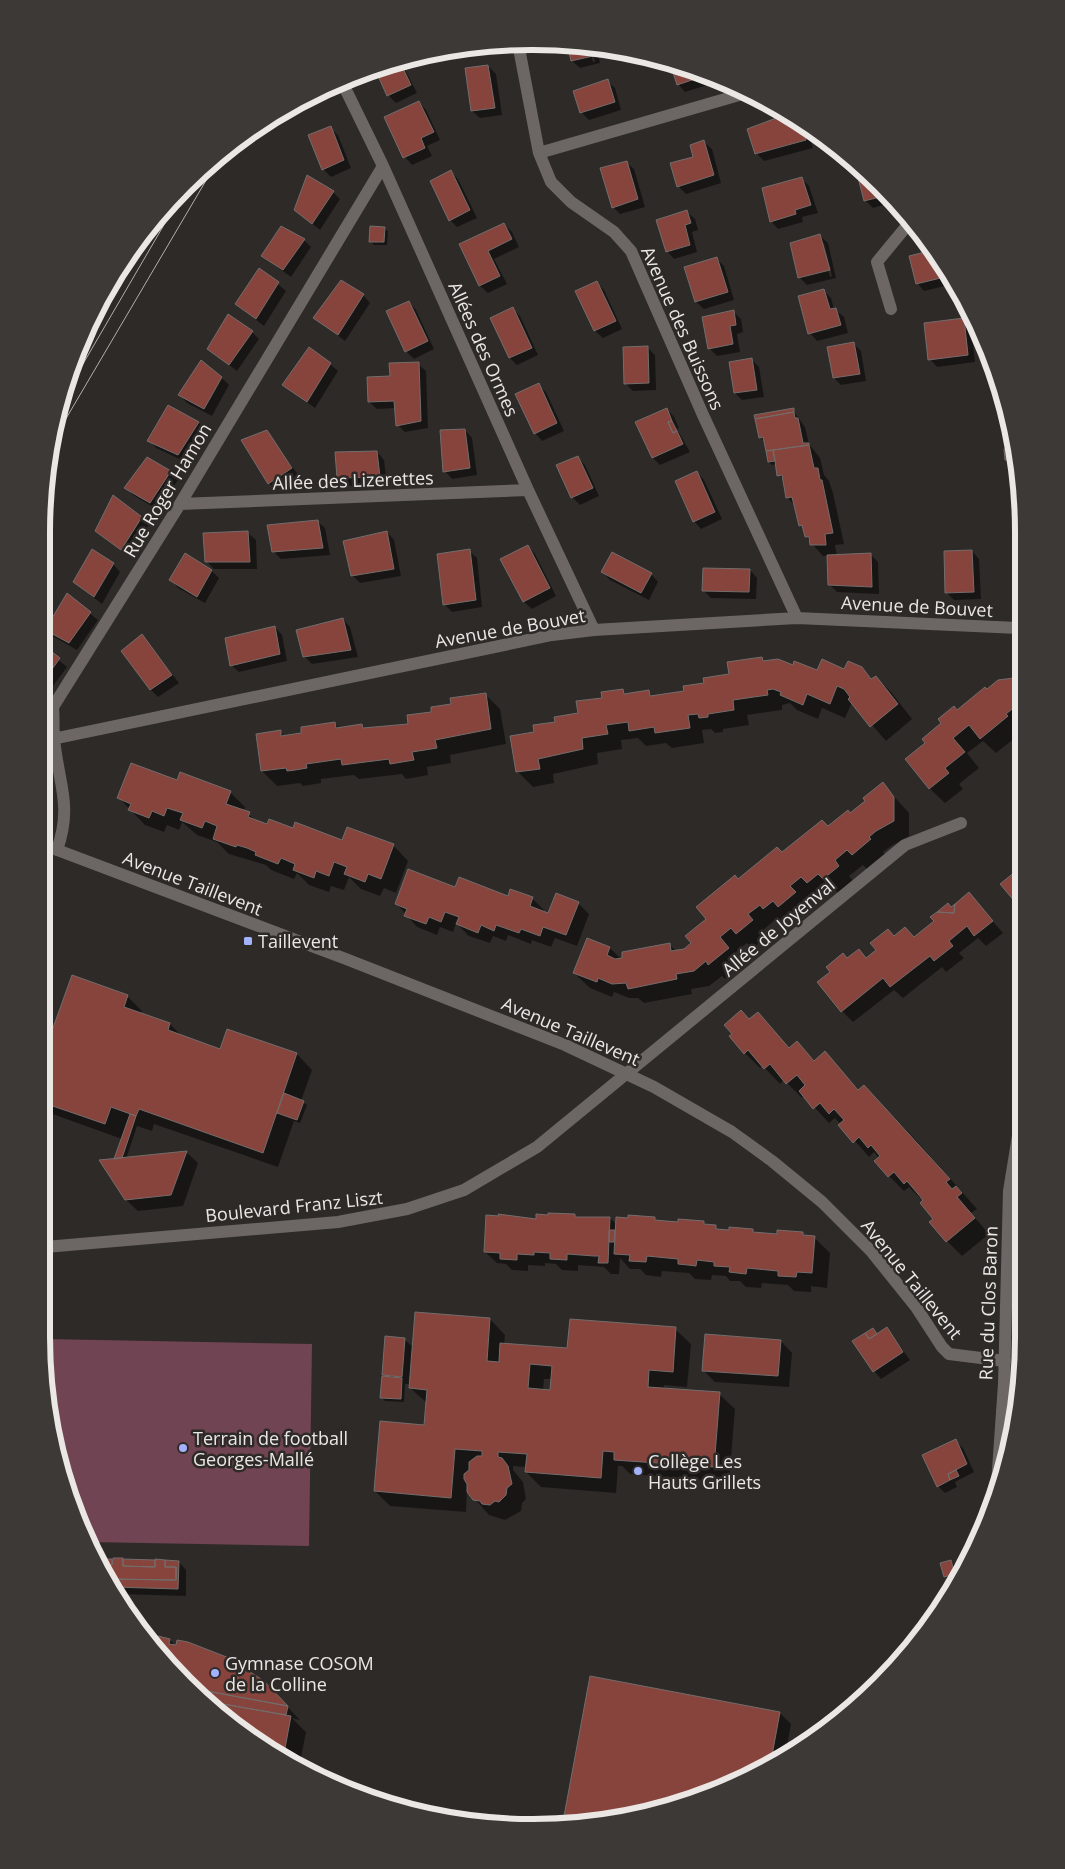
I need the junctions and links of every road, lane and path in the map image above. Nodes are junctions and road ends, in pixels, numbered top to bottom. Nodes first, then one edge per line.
1 (519, 50) edge
2 (345, 88) edge
3 (736, 96) edge
4 (538, 153) junction
5 (383, 166) junction
6 (906, 227) edge
7 (891, 309) dead end
8 (528, 490) junction
9 (180, 504) junction
10 (797, 618) junction
11 (1015, 628) edge
12 (594, 630) junction
13 (50, 729) edge
14 (50, 740) edge
15 (50, 747) edge
16 (961, 823) dead end
17 (50, 847) edge
18 (57, 850) junction
19 (628, 1075) junction
20 (1015, 1146) edge
21 (50, 1247) edge
22 (1005, 1360) junction
23 (1008, 1413) edge
24 (1005, 1437) edge

1 - 4 street, Avenue des Buissons
2 - 5 street, Allées des Ormes
3 - 4 street
4 - 10 street, Avenue des Buissons
5 - 8 street, Allées des Ormes
5 - 9 street, Rue Roger Hamon
6 - 7 street
8 - 9 street, Allée des Lizerettes
8 - 12 street, Allées des Ormes
9 - 13 street, Rue Roger Hamon
10 - 11 street, Avenue de Bouvet
10 - 12 street, Avenue de Bouvet
12 - 14 street, Avenue de Bouvet
15 - 18 street, Rue Roger Hamon
16 - 19 street, Allée de Joyenval
17 - 18 street, Avenue Taillevent
18 - 19 street, Avenue Taillevent
19 - 21 street, Boulevard Franz Liszt
19 - 22 street, Avenue Taillevent
20 - 22 street, Rue du Clos Baron
22 - 23 street, Rue du Clos Baron
23 - 24 street, Rue du Clos Baron

